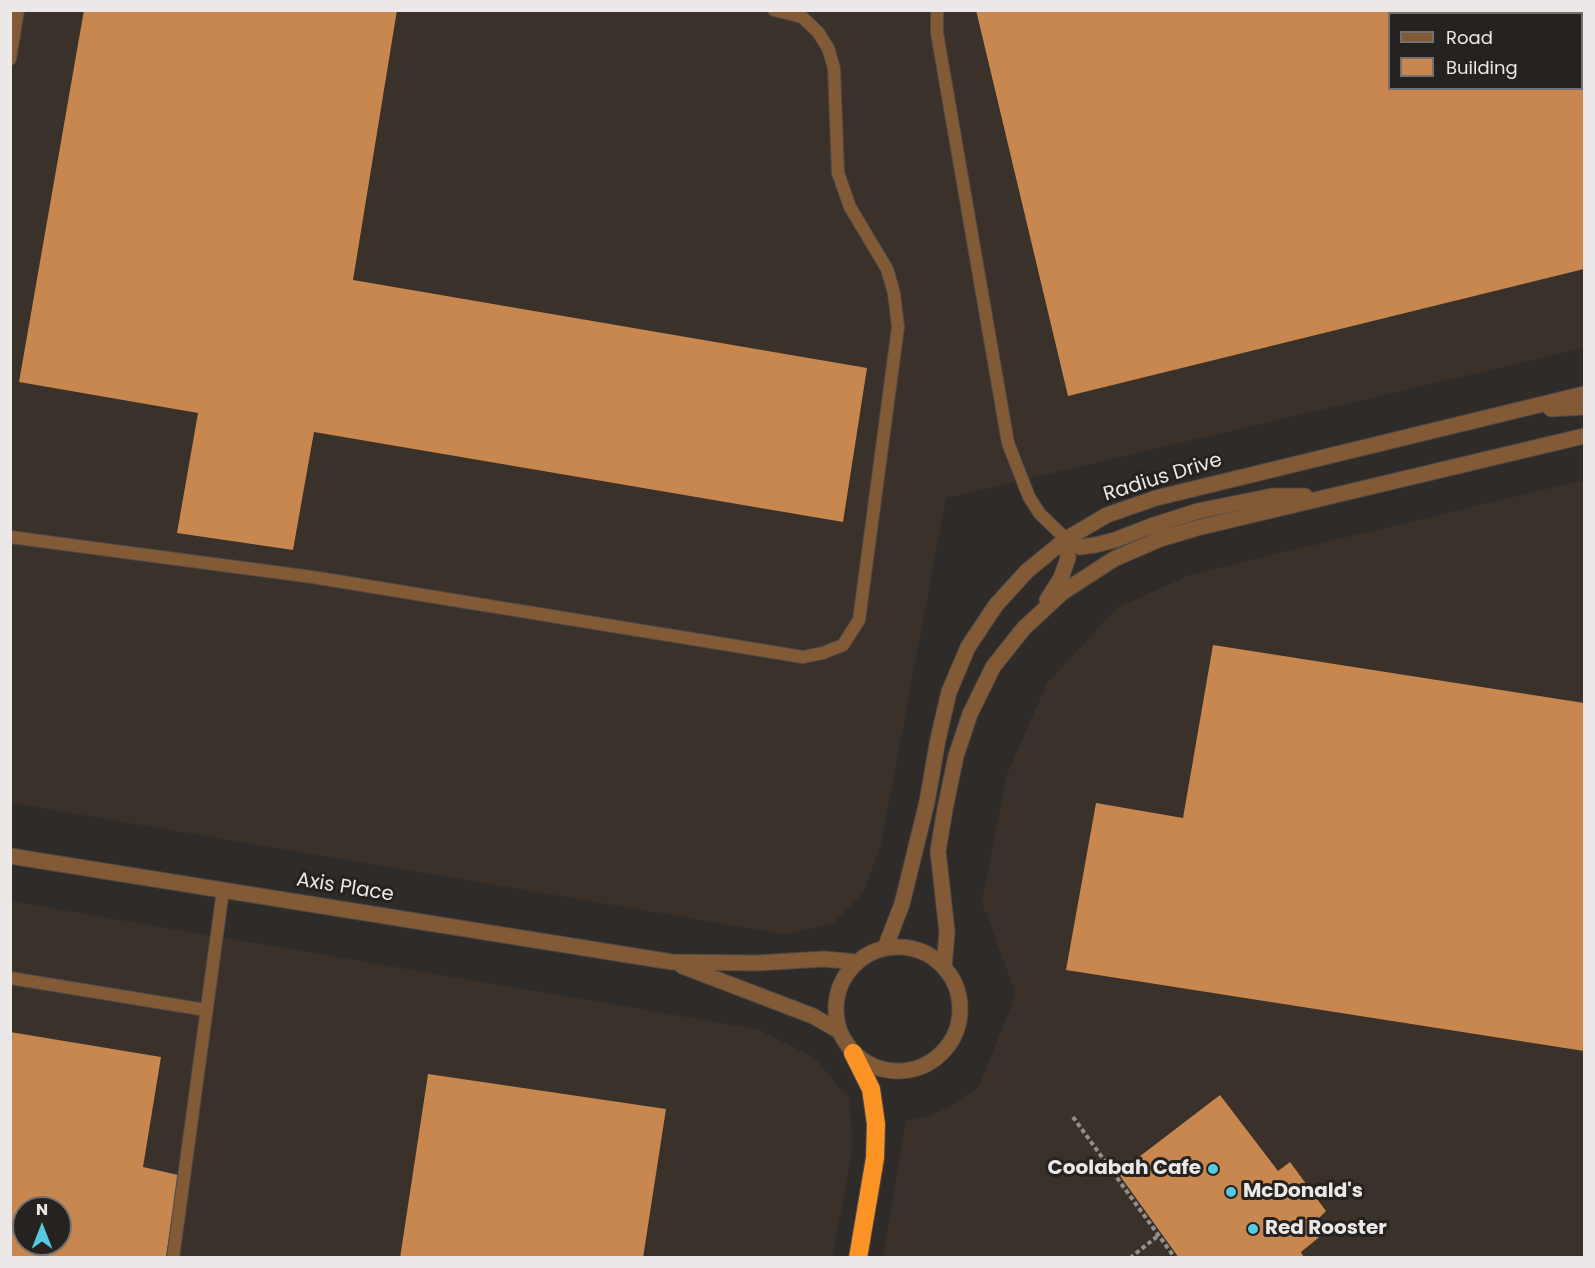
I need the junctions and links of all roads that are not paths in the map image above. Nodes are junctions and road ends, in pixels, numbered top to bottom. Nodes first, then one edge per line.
1 (18, 10) edge
2 (774, 10) edge
3 (937, 10) edge
4 (10, 59) edge
5 (1584, 394) edge
6 (1584, 407) edge
7 (1515, 410) junction
8 (1584, 435) edge
9 (1332, 496) junction
10 (10, 537) edge
11 (1066, 540) junction
12 (1038, 615) junction
13 (10, 856) edge
14 (223, 890) junction
15 (885, 948) junction
16 (672, 962) junction
17 (857, 962) junction
18 (944, 967) junction
19 (10, 978) edge
20 (206, 1010) junction
21 (840, 1031) junction
22 (854, 1053) junction
23 (173, 1257) edge
24 (858, 1257) edge

1 - 4 lane
2 - 10 lane
3 - 11 lane
5 - 7 street, Radius Drive
6 - 7 street
7 - 11 street, Radius Drive
8 - 9 street
9 - 11 street
9 - 12 street
11 - 12 street
11 - 15 street, Radius Drive
12 - 18 street
13 - 14 street, Axis Place
14 - 16 street, Axis Place
14 - 20 lane
15 - 17 street
15 - 18 street
16 - 17 street, Axis Place
16 - 21 street, Axis Place
17 - 21 street
18 - 22 street
19 - 20 lane
20 - 23 lane
21 - 22 street
22 - 24 highway

